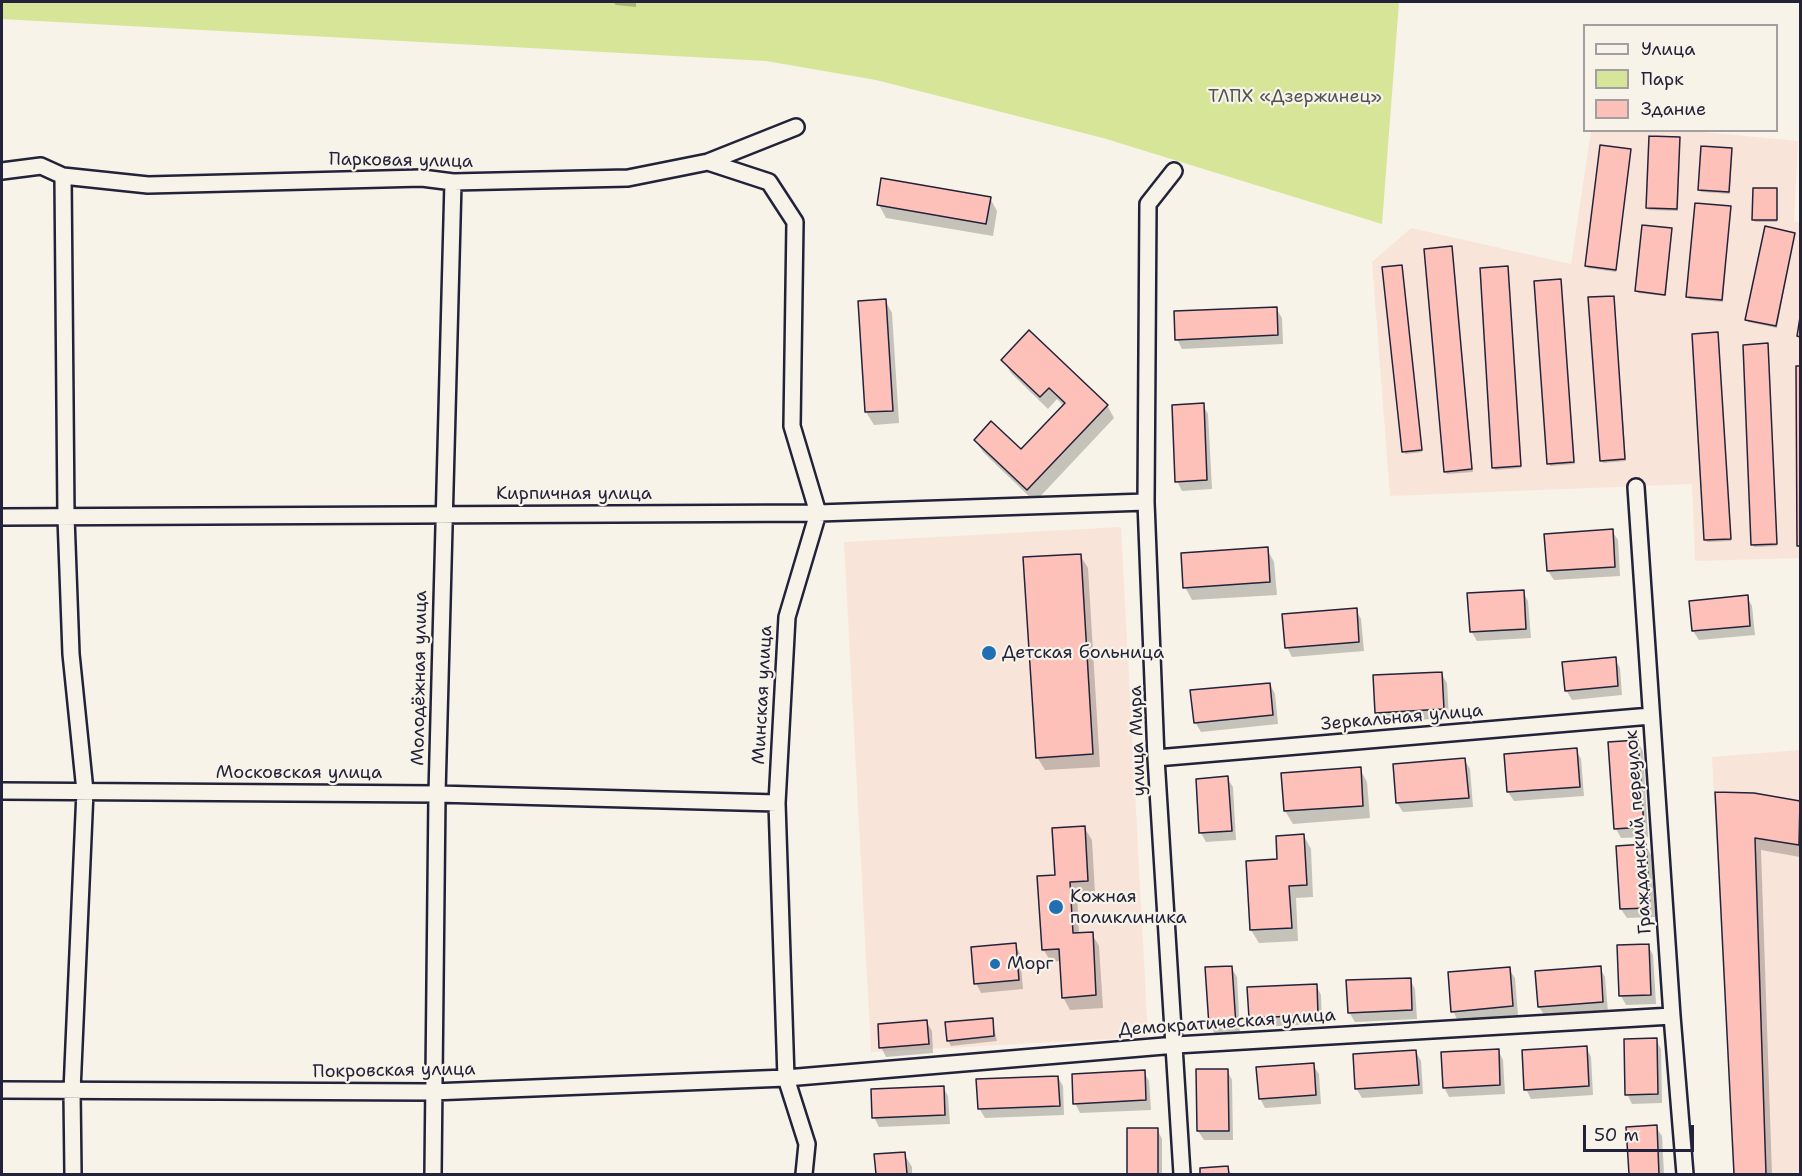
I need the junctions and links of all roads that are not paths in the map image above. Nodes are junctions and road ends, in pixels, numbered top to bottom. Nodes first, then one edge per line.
1 (795, 127) dead end
2 (708, 162) junction
3 (2, 171) edge
4 (1173, 171) dead end
5 (63, 176) junction
6 (453, 182) junction
7 (1636, 487) dead end
8 (1146, 502) junction
9 (443, 513) junction
10 (818, 513) junction
11 (2, 517) edge
12 (66, 518) junction
13 (1651, 716) junction
14 (1156, 758) junction
15 (2, 790) edge
16 (85, 791) junction
17 (437, 794) junction
18 (777, 802) junction
19 (1672, 1016) junction
20 (1176, 1045) junction
21 (786, 1078) junction
22 (2, 1090) edge
23 (72, 1091) junction
24 (432, 1092) junction
25 (73, 1174) edge
26 (434, 1174) edge
27 (804, 1174) edge
28 (1182, 1174) edge
29 (1685, 1174) edge

1 - 2 street, Парковая улица
2 - 6 street, Парковая улица
2 - 10 street
3 - 5 street, Парковая улица
4 - 8 street, улица Мира
5 - 6 street, Парковая улица
5 - 12 street
6 - 9 street, Молодёжная улица
7 - 13 street, Гражданский переулок
8 - 10 street, Кирпичная улица
8 - 14 street, улица Мира
9 - 10 street, Кирпичная улица
9 - 12 street, Кирпичная улица
9 - 17 street, Молодёжная улица
10 - 18 street, Минская улица
11 - 12 street, Кирпичная улица
12 - 16 street
13 - 14 street, Зеркальная улица
13 - 19 street, Гражданский переулок
14 - 20 street, улица Мира
15 - 16 street, Московская улица
16 - 17 street, Московская улица
16 - 23 street
17 - 18 street, Московская улица
17 - 24 street, Молодёжная улица
18 - 21 street, Минская улица
19 - 20 street, Демократическая улица
19 - 29 street, Гражданский переулок
20 - 21 street, Демократическая улица
20 - 28 street, улица Мира
21 - 24 street, Покровская улица
21 - 27 street, Минская улица
22 - 23 street, Покровская улица
23 - 24 street, Покровская улица
23 - 25 street
24 - 26 street, Молодёжная улица

